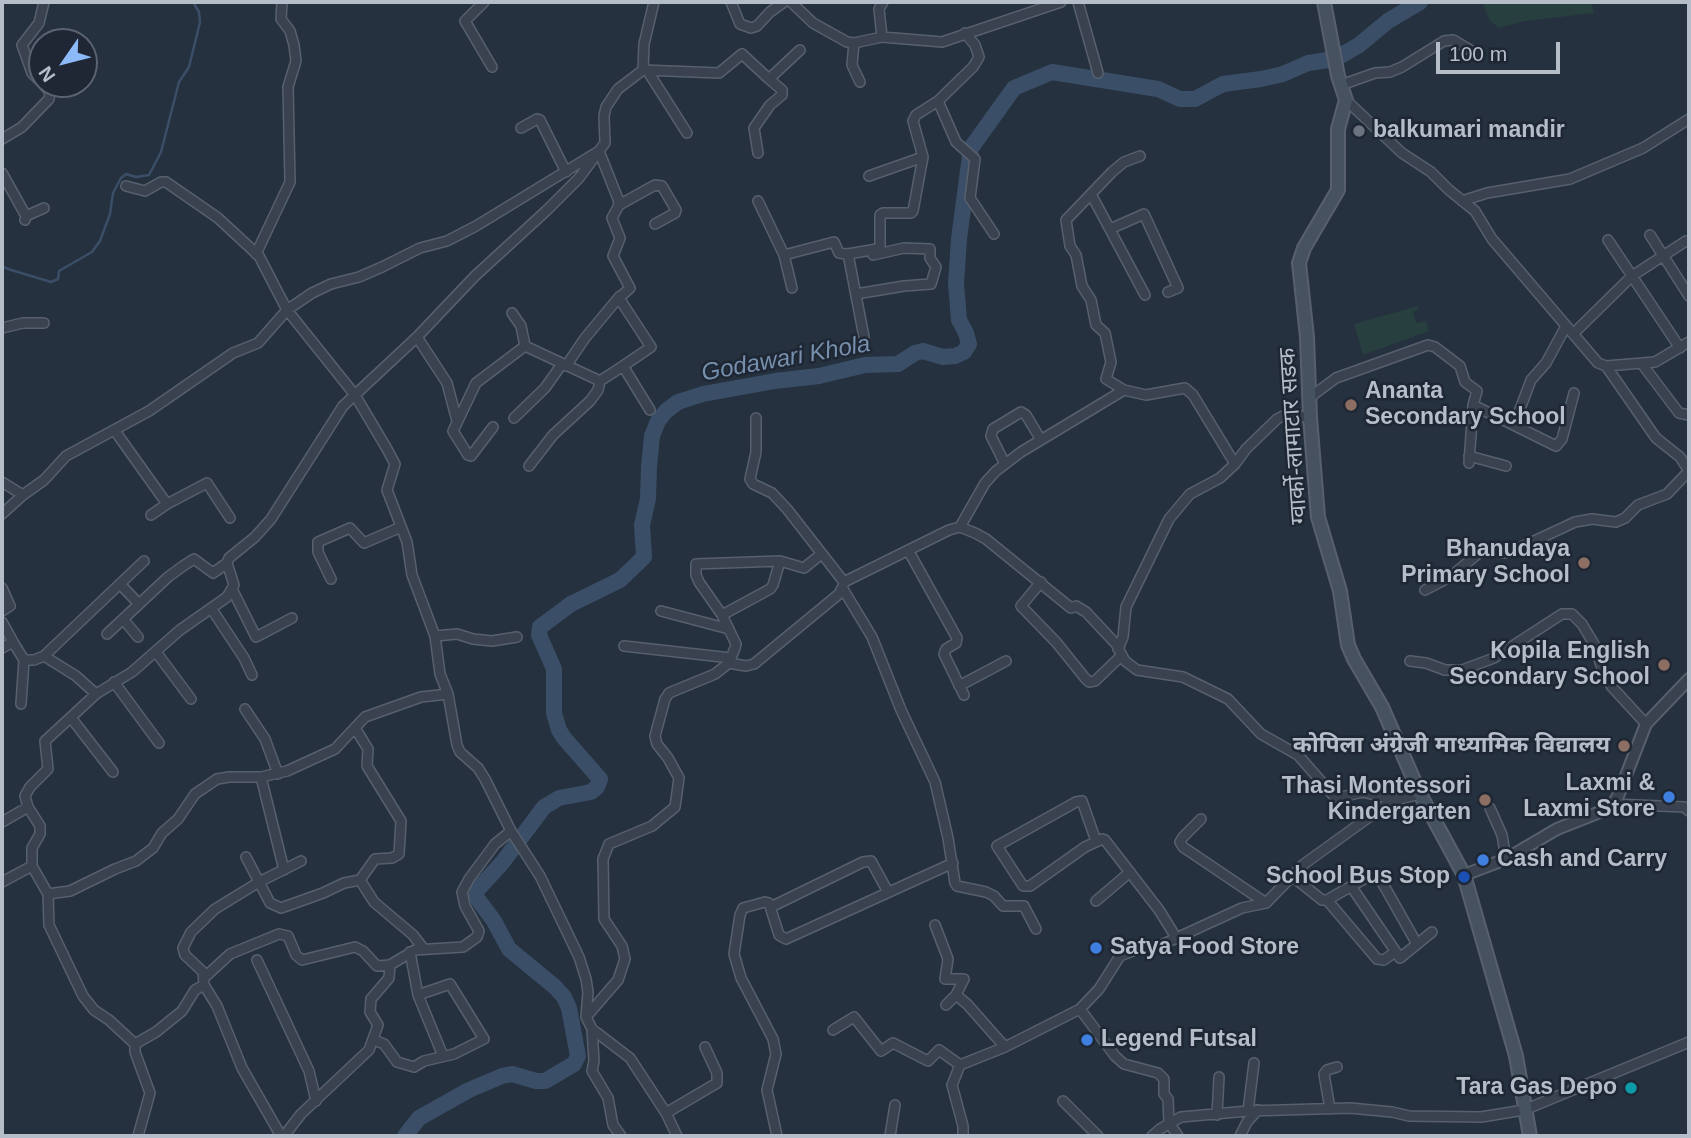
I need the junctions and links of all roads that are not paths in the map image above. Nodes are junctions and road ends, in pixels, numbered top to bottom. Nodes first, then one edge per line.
1 (44, 2) edge
2 (282, 2) edge
3 (654, 2) edge
4 (731, 2) edge
5 (784, 2) edge
6 (791, 2) edge
7 (883, 2) edge
8 (1061, 2) edge
9 (1078, 2) edge
10 (1324, 2) edge
11 (480, 3) edge
12 (35, 28) edge
13 (965, 33) junction
14 (28, 37) edge
15 (882, 37) junction
16 (853, 43) junction
17 (800, 50) dead end
18 (1470, 50) dead end
19 (28, 62) edge
20 (492, 67) dead end
21 (645, 70) junction
22 (1098, 73) dead end
23 (769, 79) junction
24 (1340, 80) junction
25 (860, 82) dead end
26 (49, 98) edge
27 (1346, 100) junction
28 (938, 101) junction
29 (1689, 119) edge
30 (521, 128) dead end
31 (687, 133) dead end
32 (2, 139) edge
33 (599, 151) junction
34 (758, 153) dead end
35 (1140, 156) dead end
36 (923, 157) junction
37 (565, 172) junction
38 (2, 173) edge
39 (869, 176) dead end
40 (125, 186) dead end
41 (1091, 194) junction
42 (758, 201) dead end
43 (1462, 201) junction
44 (618, 205) junction
45 (44, 208) dead end
46 (655, 224) dead end
47 (1110, 229) junction
48 (994, 234) dead end
49 (1650, 234) dead end
50 (1608, 240) dead end
51 (1686, 241) dead end
52 (256, 254) junction
53 (784, 254) junction
54 (848, 254) junction
55 (873, 255) dead end
56 (1663, 256) junction
57 (1632, 276) junction
58 (792, 288) dead end
59 (1168, 292) dead end
60 (856, 294) junction
61 (1145, 295) dead end
62 (620, 296) junction
63 (1689, 296) edge
64 (287, 310) junction
65 (512, 313) dead end
66 (44, 323) dead end
67 (2, 328) edge
68 (1570, 330) junction
69 (418, 337) junction
70 (864, 337) dead end
71 (1689, 342) edge
72 (526, 346) junction
73 (1680, 348) junction
74 (1642, 364) junction
75 (564, 365) junction
76 (623, 366) junction
77 (1606, 366) junction
78 (600, 382) junction
79 (1124, 390) junction
80 (1574, 393) dead end
81 (355, 394) junction
82 (1309, 397) junction
83 (1473, 405) junction
84 (650, 410) dead end
85 (1689, 415) edge
86 (1310, 417) junction
87 (514, 418) dead end
88 (756, 418) dead end
89 (457, 421) junction
90 (1514, 425) junction
91 (493, 427) dead end
92 (115, 431) junction
93 (1041, 440) junction
94 (1005, 464) junction
95 (1235, 464) junction
96 (529, 466) dead end
97 (1506, 466) dead end
98 (1689, 471) edge
99 (2, 482) edge
100 (23, 495) junction
101 (167, 504) junction
102 (2, 514) edge
103 (151, 515) dead end
104 (230, 518) dead end
105 (401, 527) junction
106 (960, 527) junction
107 (908, 550) junction
108 (820, 555) junction
109 (144, 561) dead end
110 (780, 561) junction
111 (227, 563) junction
112 (331, 579) dead end
113 (1041, 582) junction
114 (120, 584) junction
115 (843, 586) junction
116 (2, 588) edge
117 (1425, 590) dead end
118 (233, 591) junction
119 (139, 604) junction
120 (211, 608) junction
121 (2, 611) edge
122 (662, 611) dead end
123 (722, 615) junction
124 (292, 618) dead end
125 (123, 619) junction
126 (2, 622) edge
127 (729, 629) junction
128 (107, 635) dead end
129 (435, 636) junction
130 (517, 636) dead end
131 (138, 637) dead end
132 (13, 642) junction
133 (624, 646) dead end
134 (2, 648) edge
135 (156, 652) junction
136 (1119, 653) junction
137 (44, 656) junction
138 (24, 660) junction
139 (730, 660) junction
140 (1006, 661) dead end
141 (1410, 662) dead end
142 (252, 675) dead end
143 (1689, 679) edge
144 (114, 682) junction
145 (96, 694) junction
146 (448, 694) junction
147 (191, 699) dead end
148 (21, 704) dead end
149 (244, 709) dead end
150 (72, 719) junction
151 (1646, 724) junction
152 (355, 728) junction
153 (159, 743) dead end
154 (113, 772) dead end
155 (278, 774) junction
156 (261, 777) junction
157 (1420, 794) junction
158 (1395, 800) junction
159 (1613, 804) junction
160 (28, 807) junction
161 (1490, 808) dead end
162 (1687, 808) edge
163 (1201, 819) dead end
164 (2, 822) edge
165 (511, 832) junction
166 (1096, 841) junction
167 (246, 857) dead end
168 (1506, 859) junction
169 (301, 861) dead end
170 (953, 863) junction
171 (32, 866) junction
172 (284, 870) junction
173 (1130, 872) junction
174 (1464, 874) junction
175 (1292, 876) junction
176 (360, 880) junction
177 (2, 882) edge
178 (259, 882) junction
179 (1351, 886) junction
180 (888, 892) junction
181 (48, 894) junction
182 (1327, 900) junction
183 (1096, 901) dead end
184 (1266, 903) junction
185 (771, 907) junction
186 (935, 925) dead end
187 (1036, 929) dead end
188 (1432, 932) dead end
189 (1177, 939) junction
190 (1418, 944) junction
191 (423, 948) junction
192 (411, 952) junction
193 (1395, 952) junction
194 (257, 960) dead end
195 (390, 965) junction
196 (204, 981) junction
197 (418, 995) junction
198 (956, 995) junction
199 (946, 1005) dead end
200 (1080, 1009) junction
201 (586, 1017) junction
202 (592, 1029) junction
203 (833, 1030) dead end
204 (374, 1040) junction
205 (1689, 1042) edge
206 (135, 1044) junction
207 (705, 1047) dead end
208 (1005, 1047) junction
209 (443, 1056) junction
210 (1254, 1063) dead end
211 (960, 1065) junction
212 (1337, 1067) dead end
213 (1219, 1077) dead end
214 (316, 1101) junction
215 (1063, 1101) dead end
216 (895, 1105) dead end
217 (1330, 1109) junction
218 (1524, 1110) junction
219 (1253, 1111) junction
220 (666, 1113) junction
221 (1217, 1115) junction
222 (1169, 1123) junction
223 (138, 1136) edge
224 (282, 1136) edge
225 (621, 1136) edge
226 (677, 1136) edge
227 (777, 1136) edge
228 (890, 1136) edge
229 (963, 1136) edge
230 (1098, 1136) edge
231 (1153, 1136) edge
232 (1178, 1136) edge
233 (1240, 1136) edge
234 (1530, 1136) edge

1 - 12 street
2 - 52 street
3 - 21 street
4 - 5 street
6 - 16 street
7 - 15 street
8 - 13 street
9 - 22 street
10 - 24 main road
11 - 20 street
13 - 15 street
13 - 28 street
14 - 19 street
15 - 16 street
16 - 25 street
17 - 23 street
18 - 24 street
21 - 23 street
21 - 31 street
21 - 33 street
23 - 34 street
24 - 27 main road
26 - 32 street
27 - 43 street
27 - 82 main road, ग्वार्को-लामाटार सडक
28 - 36 street
28 - 48 street
29 - 43 street
30 - 37 street
33 - 37 street
33 - 44 street
33 - 69 street
35 - 41 street
36 - 39 street
36 - 54 street
37 - 64 street
38 - 45 street
40 - 52 street
41 - 47 street
41 - 79 street
42 - 53 street
43 - 68 street
44 - 46 street
44 - 62 street
47 - 59 street
47 - 61 street
49 - 56 street
50 - 57 street
51 - 56 street
52 - 64 street
53 - 54 street
53 - 58 street
54 - 60 street
55 - 60 street
56 - 57 street
56 - 63 street
57 - 68 street
57 - 73 street
60 - 70 street
62 - 75 street
62 - 76 street
64 - 81 street
64 - 92 street
65 - 72 street
66 - 67 street
68 - 77 street
68 - 90 street
69 - 81 street
69 - 89 street
71 - 73 street
72 - 75 street
72 - 89 street
73 - 74 street
74 - 77 street
74 - 85 street
75 - 78 street
75 - 87 street
76 - 78 street
76 - 84 street
77 - 98 street
78 - 96 street
79 - 93 street
79 - 95 street
80 - 90 street
81 - 105 street
81 - 111 street
82 - 83 street
82 - 86 main road, ग्वार्को-लामाटार सडक
83 - 90 street
83 - 97 street
86 - 95 street
86 - 157 main road, ग्वार्को-लामाटार सडक
88 - 108 street
89 - 91 street
92 - 100 street
92 - 101 street
93 - 94 street
93 - 94 street
94 - 106 street
95 - 136 street
98 - 117 street
99 - 100 street
100 - 102 street
101 - 103 street
101 - 104 street
105 - 112 street
105 - 129 street
106 - 107 street
106 - 113 street
107 - 115 street
107 - 140 street
108 - 110 street
108 - 115 street
109 - 114 street
110 - 123 street
110 - 123 street
111 - 118 street
111 - 119 street
113 - 136 street
113 - 136 street
114 - 119 street
114 - 137 street
115 - 139 street
115 - 170 street
116 - 121 street
118 - 120 street
118 - 124 street
119 - 125 street
120 - 135 street
120 - 142 street
122 - 127 street
123 - 127 street
125 - 128 street
125 - 131 street
126 - 132 street
127 - 139 street
129 - 130 street
129 - 146 street
132 - 134 street
132 - 138 street
133 - 139 street
135 - 144 street
135 - 147 street
136 - 158 street
137 - 138 street
137 - 145 street
138 - 148 street
139 - 201 street
141 - 151 street
143 - 151 street
144 - 145 street
144 - 153 street
145 - 150 street
146 - 152 street
146 - 165 street
149 - 155 street
150 - 154 street
150 - 160 street
151 - 159 street
152 - 155 street
152 - 176 street
155 - 156 street
156 - 172 street
156 - 181 street
157 - 158 street
157 - 174 main road, ग्वार्को-लामाटार सडक
158 - 175 street
159 - 162 street
159 - 168 street
160 - 164 street
160 - 171 street
161 - 168 street
163 - 184 street
165 - 191 street
165 - 201 street
166 - 166 street
166 - 173 street
167 - 178 street
168 - 174 street
169 - 172 street
170 - 180 street
170 - 187 street
171 - 177 street
171 - 181 street
172 - 178 street
173 - 183 street
173 - 189 street
174 - 218 main road, ग्वार्को-लामाटार सडक
175 - 182 street
175 - 184 street
176 - 178 street
176 - 191 street
178 - 196 street
179 - 182 street
179 - 190 street
179 - 193 street
180 - 185 street
180 - 185 street
181 - 206 street
182 - 193 street
184 - 189 street
185 - 227 street
186 - 198 street
188 - 190 street
189 - 200 street
190 - 193 street
191 - 192 street
192 - 195 street
192 - 197 street
194 - 214 street
195 - 196 street
195 - 204 street
196 - 206 street
196 - 224 street
197 - 209 street
197 - 209 street
198 - 199 street
198 - 208 street
200 - 208 street
200 - 222 street
201 - 202 street
202 - 220 street
202 - 225 street
203 - 211 street
204 - 209 street
204 - 214 street
205 - 218 street
206 - 223 street
207 - 220 street
208 - 211 street
210 - 219 street
211 - 229 street
212 - 217 street
213 - 221 street
214 - 224 street
215 - 230 street
216 - 228 street
217 - 218 street
217 - 219 street
218 - 234 main road, ग्वार्को-लामाटार सडक
219 - 221 street
219 - 233 street
220 - 226 street
221 - 222 street
222 - 231 street
222 - 232 street

